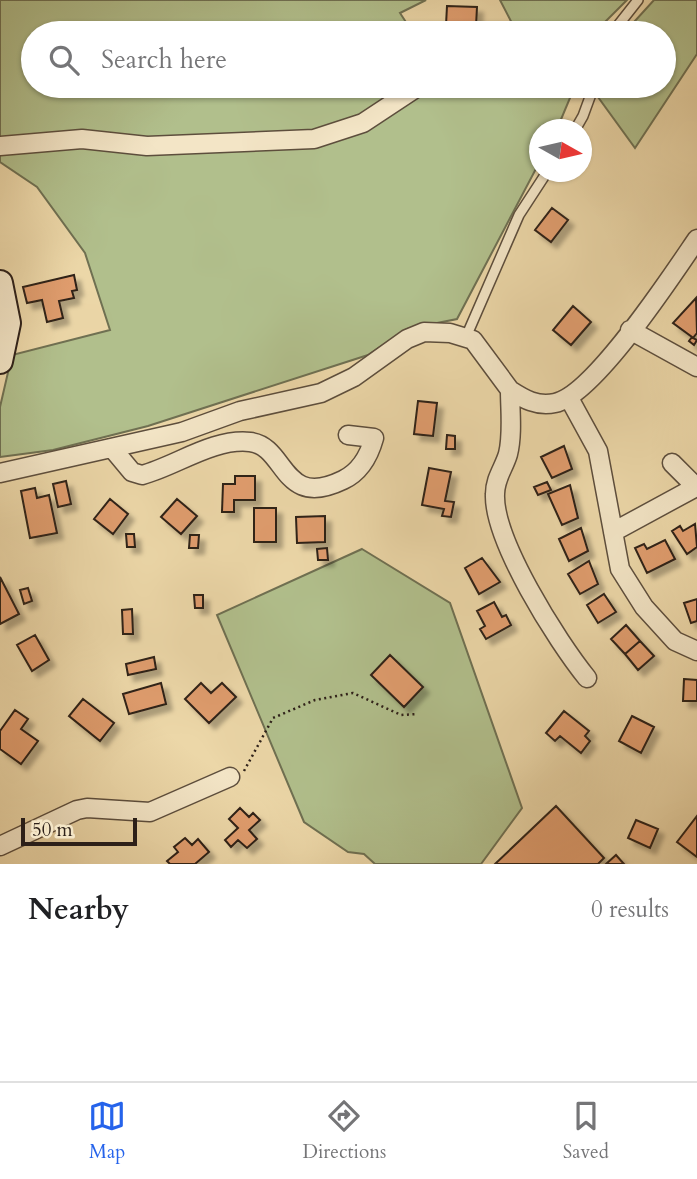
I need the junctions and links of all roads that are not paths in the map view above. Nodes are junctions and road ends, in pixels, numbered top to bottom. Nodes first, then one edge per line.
1 (638, 0) edge
2 (621, 21) edge
3 (401, 98) edge
4 (590, 98) edge
5 (581, 119) edge
6 (0, 146) edge
7 (540, 182) edge
8 (697, 239) edge
9 (0, 283) edge
10 (630, 330) junction
11 (466, 337) junction
12 (0, 362) edge
13 (697, 367) edge
14 (510, 390) junction
15 (569, 398) junction
16 (348, 435) dead end
17 (112, 448) junction
18 (672, 463) dead end
19 (0, 473) edge
20 (613, 532) junction
21 (697, 651) edge
22 (587, 678) dead end
23 (230, 777) road end
24 (0, 846) edge

1 - 2 lane
3 - 6 street
4 - 5 lane
7 - 11 lane
8 - 10 street
9 - 12 street
10 - 13 street
10 - 15 street
11 - 14 street
11 - 17 street
14 - 15 street
14 - 22 street
15 - 20 street
16 - 17 street
17 - 19 street
18 - 20 street
20 - 21 street
23 - 24 street

